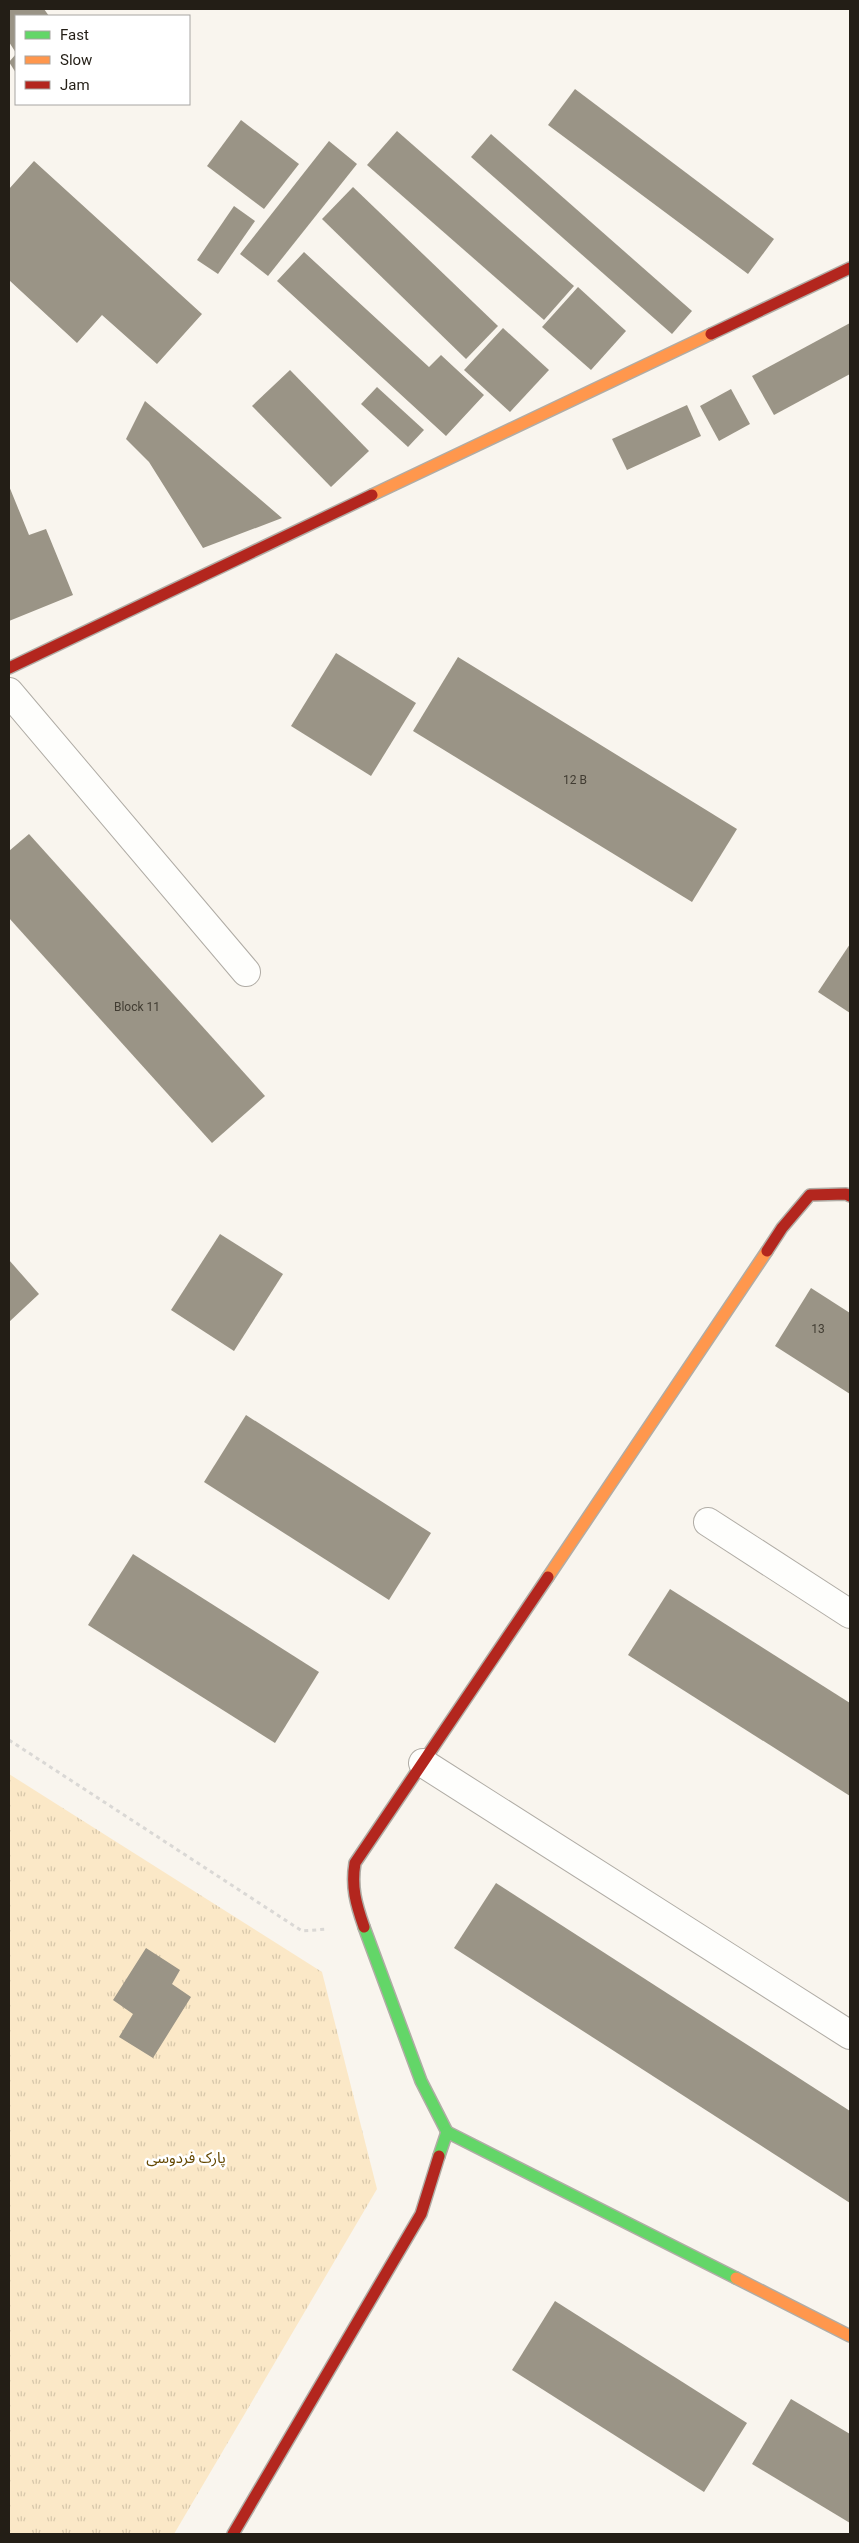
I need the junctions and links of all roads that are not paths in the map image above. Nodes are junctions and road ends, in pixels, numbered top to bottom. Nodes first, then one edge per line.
1 (850, 268) edge
2 (9, 668) edge
3 (9, 692) edge
4 (246, 972) dead end
5 (850, 1196) edge
6 (708, 1522) dead end
7 (850, 1614) edge
8 (423, 1763) junction
9 (850, 2036) edge
10 (446, 2132) junction
11 (850, 2336) edge
12 (238, 2532) edge

1 - 2 street
3 - 4 street
5 - 8 street
6 - 7 street
8 - 9 street
8 - 10 street
10 - 11 street
10 - 12 street

